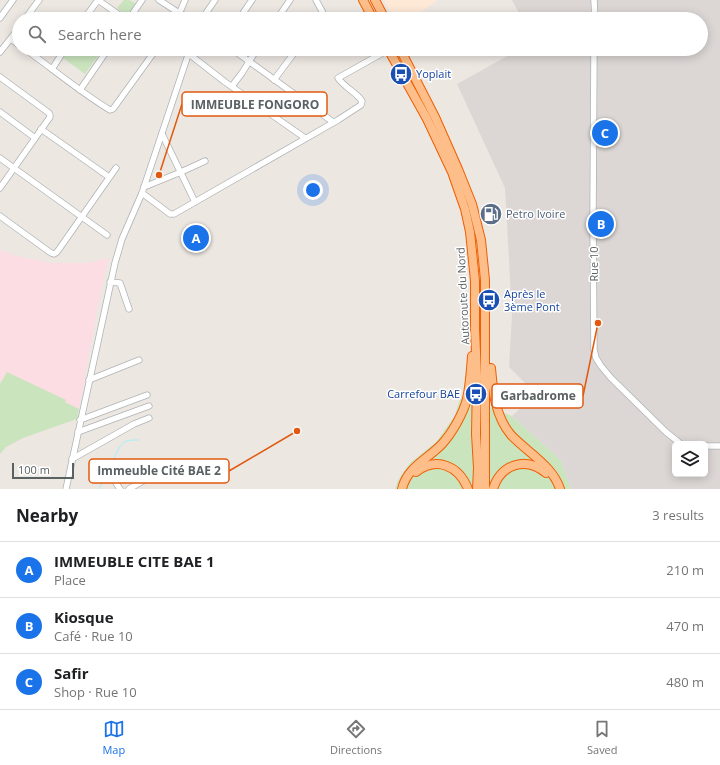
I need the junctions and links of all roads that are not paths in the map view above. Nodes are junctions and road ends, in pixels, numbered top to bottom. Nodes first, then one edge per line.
1 (13, 0) edge
2 (39, 0) edge
3 (142, 0) edge
4 (159, 0) edge
5 (185, 0) edge
6 (215, 0) edge
7 (252, 0) edge
8 (290, 0) edge
9 (316, 0) edge
10 (363, 0) edge
11 (375, 0) edge
12 (594, 0) edge
13 (30, 12) edge
14 (89, 12) edge
15 (115, 12) edge
16 (134, 12) edge
17 (173, 12) edge
18 (180, 12) edge
19 (207, 12) edge
20 (244, 12) edge
21 (282, 12) edge
22 (322, 12) edge
23 (369, 12) edge
24 (381, 12) edge
25 (594, 12) edge
26 (0, 18) edge
27 (11, 39) edge
28 (0, 52) edge
29 (35, 56) edge
30 (60, 56) edge
31 (103, 56) edge
32 (153, 56) edge
33 (189, 56) edge
34 (195, 56) edge
35 (242, 56) edge
36 (252, 56) edge
37 (292, 56) edge
38 (377, 56) edge
39 (391, 56) edge
40 (404, 56) edge
41 (594, 56) edge
42 (249, 61) junction
43 (52, 68) junction
44 (0, 77) edge
45 (274, 80) junction
46 (232, 86) junction
47 (80, 90) junction
48 (0, 112) edge
49 (333, 122) junction
50 (41, 129) junction
51 (162, 134) junction
52 (35, 138) junction
53 (305, 138) junction
54 (0, 158) edge
55 (205, 160) dead end
56 (14, 168) junction
57 (116, 168) dead end
58 (180, 172) junction
59 (109, 177) junction
60 (0, 188) edge
61 (143, 190) junction
62 (195, 202) junction
63 (0, 216) edge
64 (82, 217) junction
65 (107, 235) dead end
66 (110, 282) junction
67 (129, 309) dead end
68 (475, 329) junction
69 (486, 332) junction
70 (139, 360) dead end
71 (89, 380) junction
72 (147, 395) dead end
73 (149, 406) dead end
74 (149, 418) dead end
75 (80, 420) junction
76 (78, 432) junction
77 (677, 441) edge
78 (708, 446) edge
79 (720, 446) edge
80 (72, 459) junction
81 (137, 470) dead end
82 (153, 475) dead end
83 (66, 489) edge
84 (120, 489) edge
85 (129, 489) edge
86 (402, 489) edge
87 (405, 489) edge
88 (468, 489) edge
89 (477, 489) edge
90 (485, 489) edge
91 (493, 489) edge
92 (556, 489) edge
93 (560, 489) edge

1 - 26 street
2 - 13 street
3 - 16 street
4 - 17 street
5 - 18 street
6 - 19 street
7 - 20 street
8 - 21 street
9 - 22 street
10 - 23 highway
11 - 24 highway
12 - 25 street
14 - 15 street
27 - 28 street
29 - 43 street
30 - 43 street
31 - 47 street
32 - 47 street
33 - 51 street
34 - 46 street
35 - 42 street
36 - 42 street
37 - 45 street
38 - 49 street
39 - 68 highway, Autoroute du Nord
40 - 69 highway, Autoroute du Nord
41 - 77 street, Rue 10
42 - 45 street
42 - 46 street
43 - 47 street
44 - 50 street
45 - 49 street
46 - 53 street
48 - 52 street
49 - 53 street
50 - 52 street
50 - 59 street
51 - 58 street
51 - 61 street
52 - 56 street
53 - 62 street
54 - 56 street
55 - 58 street
56 - 60 street
56 - 64 street
57 - 59 street
58 - 61 street
58 - 62 street
59 - 64 street
61 - 62 street
61 - 66 street
63 - 64 street
64 - 65 street
66 - 67 street
66 - 71 street
68 - 86 highway
68 - 89 highway, Autoroute du Nord
69 - 90 highway, Autoroute du Nord
69 - 93 highway
70 - 71 street
71 - 75 street
72 - 75 street
73 - 76 street
74 - 80 street
75 - 76 street
76 - 80 street
78 - 79 street
80 - 83 street
81 - 84 street
82 - 85 street
87 - 88 highway
91 - 92 highway

